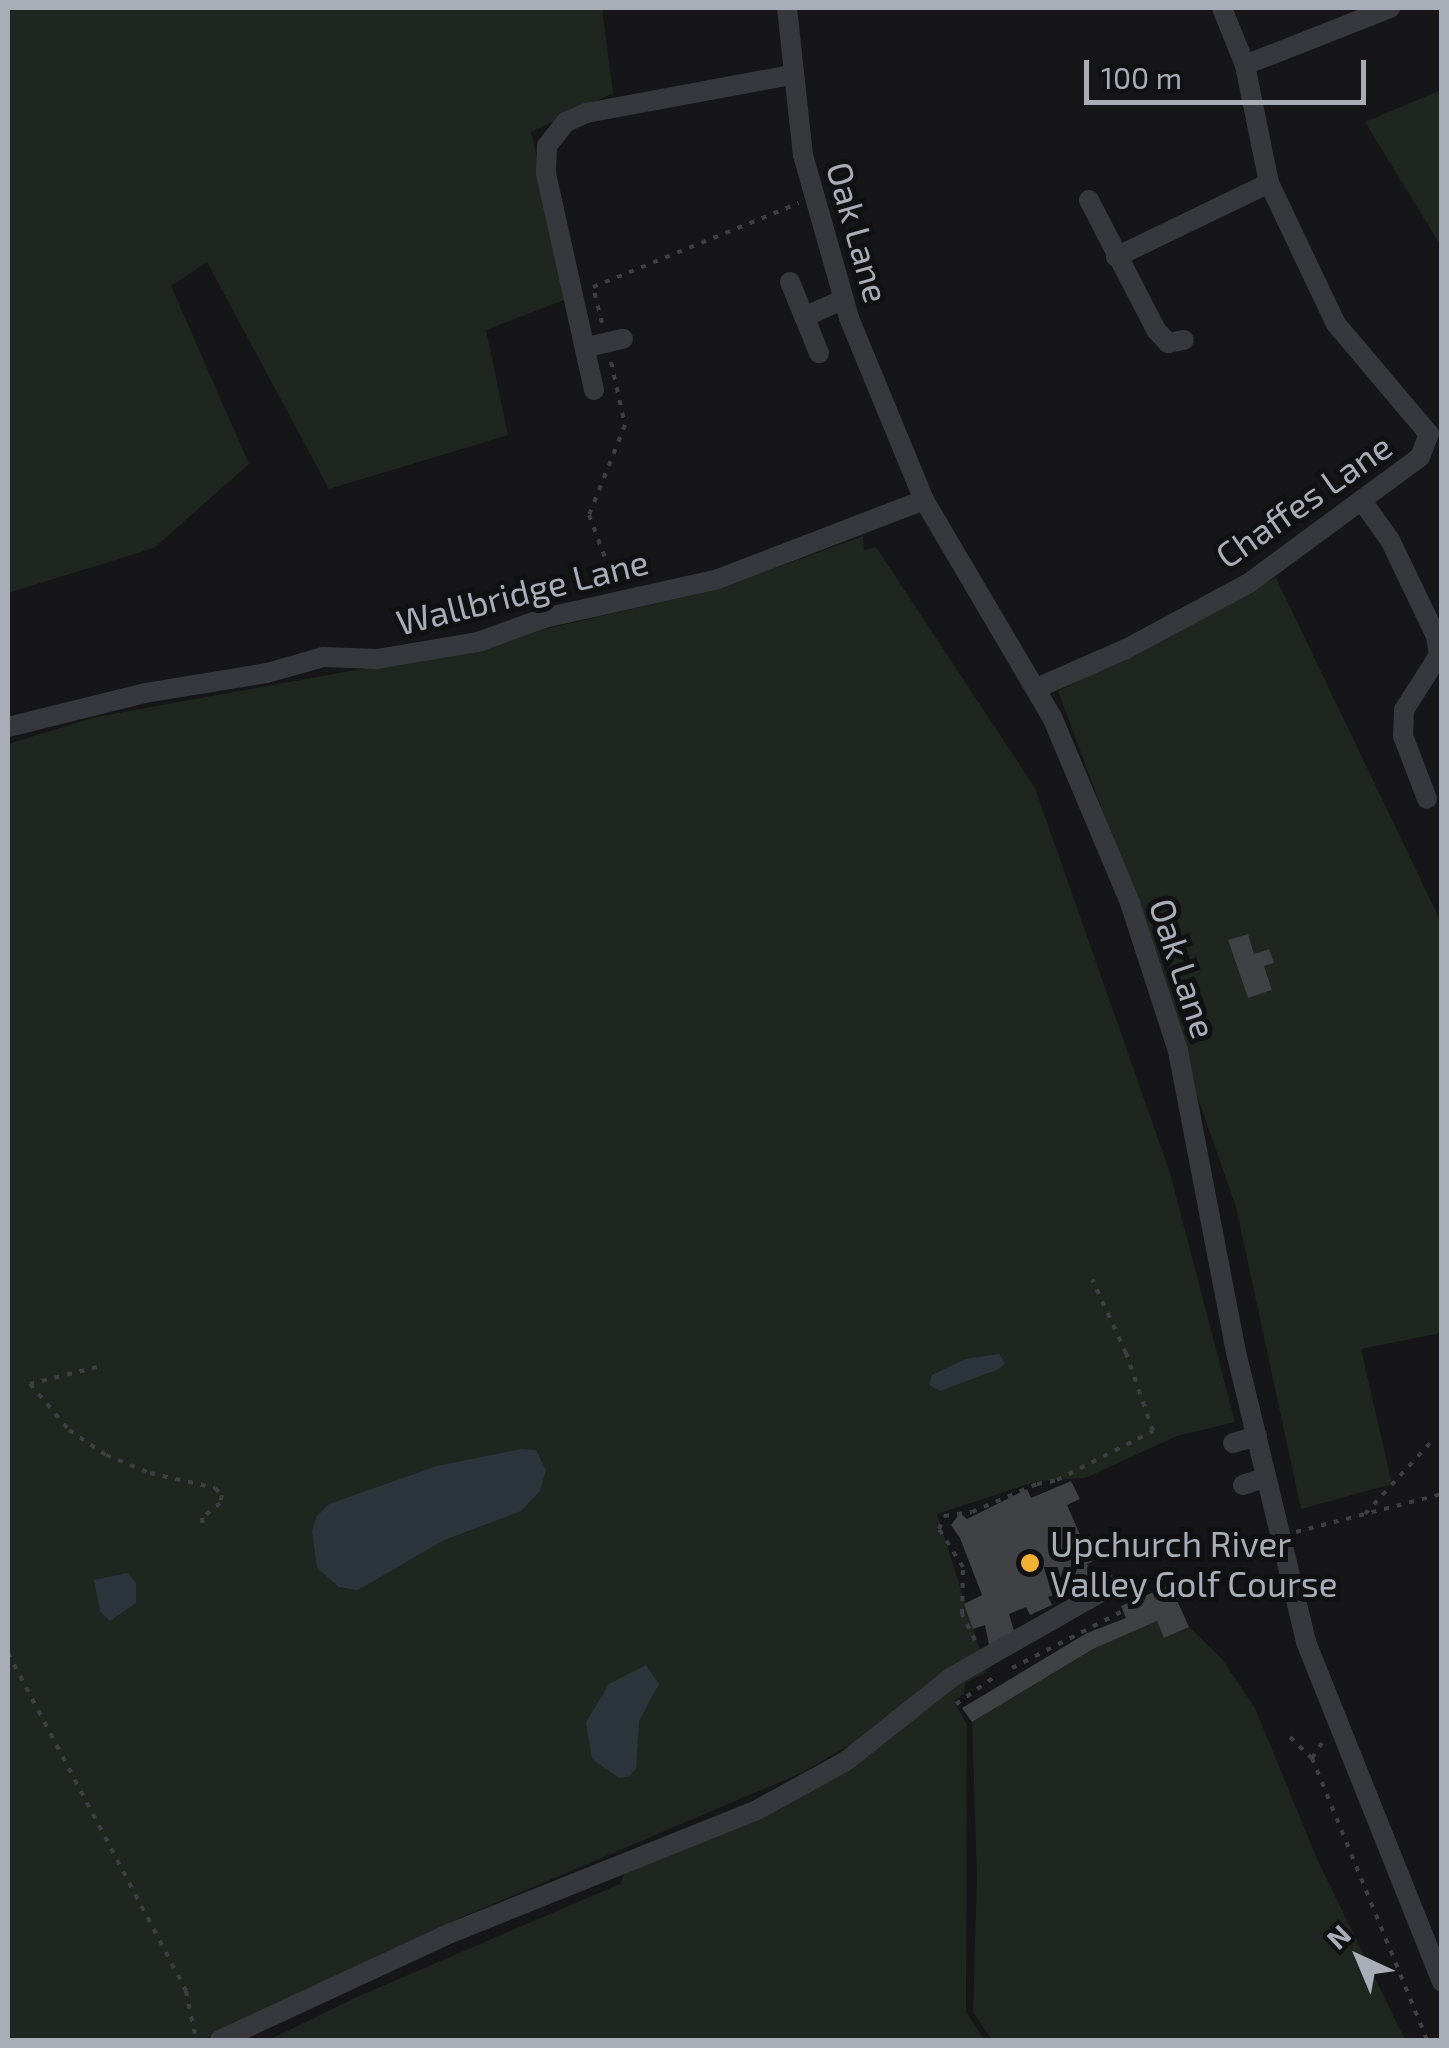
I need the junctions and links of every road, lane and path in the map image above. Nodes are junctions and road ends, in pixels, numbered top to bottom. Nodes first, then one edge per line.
1 (787, 8) edge
2 (1222, 8) edge
3 (1390, 8) edge
4 (1245, 64) junction
5 (792, 75) junction
6 (1270, 183) junction
7 (813, 198) junction
8 (1089, 200) dead end
9 (1116, 257) junction
10 (790, 282) dead end
11 (842, 300) junction
12 (804, 317) junction
13 (1184, 340) dead end
14 (606, 343) junction
15 (819, 352) dead end
16 (594, 390) dead end
17 (1435, 436) edge
18 (924, 500) junction
19 (1362, 502) junction
20 (621, 598) junction
21 (1037, 688) junction
22 (8, 727) edge
23 (1428, 799) dead end
24 (1092, 1280) dead end
25 (97, 1368) dead end
26 (1256, 1436) junction
27 (1432, 1442) dead end
28 (1233, 1443) dead end
29 (1266, 1477) junction
30 (1243, 1484) dead end
31 (1442, 1494) edge
32 (1365, 1514) junction
33 (202, 1528) dead end
34 (1281, 1536) junction
35 (1113, 1585) dead end
36 (1123, 1612) dead end
37 (8, 1653) edge
38 (998, 1654) junction
39 (956, 1704) dead end
40 (1290, 1736) dead end
41 (1442, 1982) edge
42 (196, 2040) edge
43 (220, 2040) edge
44 (1428, 2040) edge

1 - 5 street, Oak Lane
2 - 4 street, Chaffes Lane
3 - 4 street
4 - 6 street, Chaffes Lane
5 - 7 street, Oak Lane
5 - 14 street
6 - 9 street
6 - 17 street, Chaffes Lane
7 - 11 street, Oak Lane
7 - 14 path
8 - 9 street
9 - 13 street
10 - 12 street
11 - 12 street
11 - 18 street, Oak Lane
12 - 15 street
14 - 16 street
14 - 20 path
17 - 19 street, Chaffes Lane
18 - 20 street, Wallbridge Lane
18 - 21 street, Oak Lane
19 - 21 street, Chaffes Lane
19 - 23 street
20 - 22 street, Wallbridge Lane
21 - 26 street, Oak Lane
24 - 38 path
25 - 33 path
26 - 28 street
26 - 29 street, Oak Lane
27 - 32 path
29 - 30 street
29 - 34 street, Oak Lane
31 - 32 path
32 - 34 path
34 - 41 street, Oak Lane
35 - 38 street
36 - 39 path
37 - 42 path
38 - 43 street
40 - 44 path

